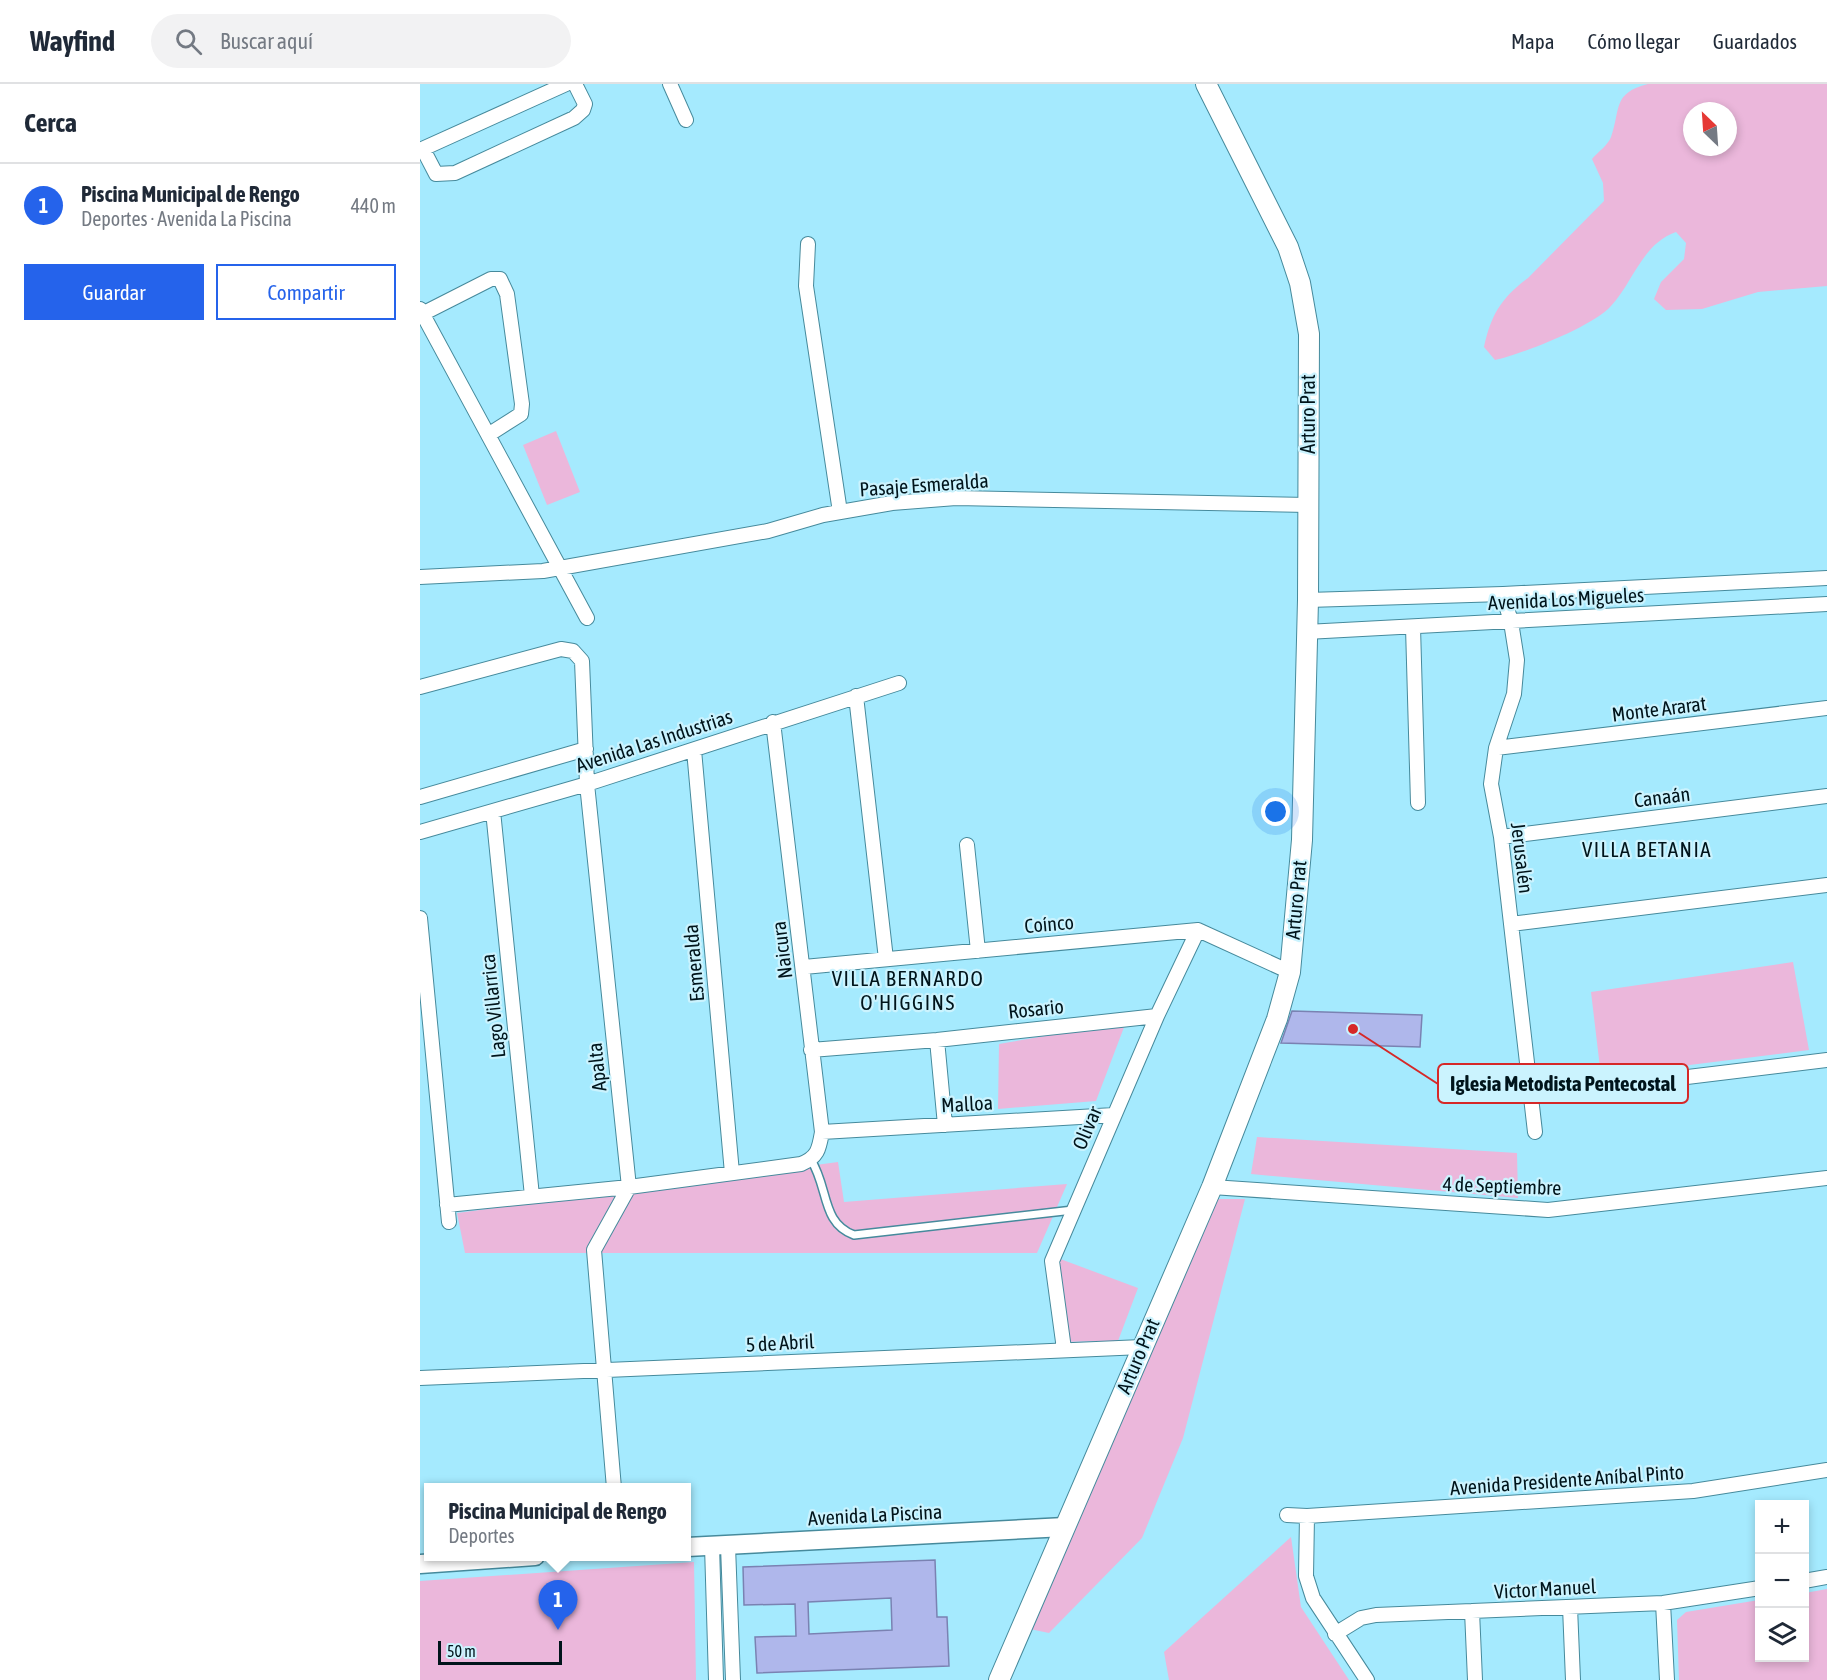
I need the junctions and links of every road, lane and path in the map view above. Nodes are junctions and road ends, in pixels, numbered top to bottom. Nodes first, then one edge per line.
1 (566, 84) edge
2 (575, 84) edge
3 (670, 84) edge
4 (1206, 84) edge
5 (686, 120) dead end
6 (422, 149) edge
7 (808, 244) dead end
8 (421, 313) edge
9 (488, 435) junction
10 (1308, 505) junction
11 (840, 512) junction
12 (559, 566) junction
13 (420, 577) edge
14 (1827, 578) edge
15 (1503, 594) junction
16 (1308, 600) junction
17 (1827, 604) edge
18 (587, 618) dead end
19 (1511, 622) junction
20 (1413, 627) junction
21 (1306, 632) junction
22 (899, 683) dead end
23 (420, 687) edge
24 (856, 696) junction
25 (1827, 708) edge
26 (773, 723) junction
27 (1496, 748) junction
28 (586, 749) junction
29 (694, 750) junction
30 (587, 784) junction
31 (1827, 796) edge
32 (420, 797) edge
33 (1418, 803) dead end
34 (493, 811) junction
35 (420, 832) edge
36 (1501, 837) junction
37 (967, 845) dead end
38 (1827, 885) edge
39 (420, 918) edge
40 (1511, 924) junction
41 (1198, 930) junction
42 (978, 951) junction
43 (886, 959) junction
44 (804, 967) junction
45 (1290, 972) junction
46 (1157, 1016) junction
47 (937, 1040) junction
48 (811, 1050) junction
49 (1827, 1060) edge
50 (1531, 1096) junction
51 (1114, 1115) junction
52 (945, 1125) junction
53 (822, 1132) junction
54 (1535, 1132) dead end
55 (806, 1162) junction
56 (732, 1173) junction
57 (1827, 1178) edge
58 (628, 1187) junction
59 (1212, 1187) junction
60 (532, 1196) junction
61 (447, 1205) junction
62 (1073, 1210) junction
63 (448, 1222) dead end
64 (1142, 1347) junction
65 (1064, 1349) junction
66 (604, 1371) junction
67 (420, 1378) edge
68 (1827, 1470) edge
69 (614, 1483) edge
70 (1287, 1515) dead end
71 (1307, 1516) junction
72 (1065, 1527) junction
73 (720, 1546) junction
74 (691, 1547) edge
75 (469, 1561) edge
76 (420, 1564) edge
77 (1827, 1577) edge
78 (1809, 1580) edge
79 (1755, 1589) edge
80 (1663, 1603) junction
81 (1570, 1607) junction
82 (1472, 1611) junction
83 (1335, 1634) junction
84 (716, 1680) edge
85 (733, 1680) edge
86 (999, 1680) edge
87 (1367, 1680) edge
88 (1475, 1680) edge
89 (1573, 1680) edge
90 (1667, 1680) edge

1 - 6 street
2 - 6 street
3 - 5 street
4 - 10 main road, Arturo Prat
7 - 11 street
8 - 9 street
8 - 9 street
9 - 12 street
10 - 11 street, Pasaje Esmeralda
10 - 16 main road, Arturo Prat
11 - 12 street, Pasaje Esmeralda
12 - 13 street, Pasaje Esmeralda
12 - 18 street
14 - 15 street, Avenida Los Migueles
15 - 16 street, Avenida Los Migueles
15 - 19 street, Jerusalén
16 - 21 main road, Arturo Prat
17 - 19 street, Avenida Los Migueles
19 - 20 street, Avenida Los Migueles
19 - 27 street, Jerusalén
20 - 21 street, Avenida Los Migueles
20 - 33 street
21 - 45 main road, Arturo Prat
22 - 24 street, Avenida Las Industrias
23 - 28 street, Apalta
24 - 26 street, Avenida Las Industrias
24 - 43 street
25 - 27 street, Monte Ararat
26 - 29 street, Avenida Las Industrias
26 - 44 street, Naicura
27 - 36 street, Jerusalén
28 - 30 street, Apalta
28 - 32 street, Avenida Las Industrias
29 - 30 street, Avenida Las Industrias
29 - 56 street, Esmeralda
30 - 34 street, Avenida Las Industrias
30 - 58 street, Apalta
31 - 36 street, Canaán
34 - 35 street, Avenida Las Industrias
34 - 60 street, Lago Villarrica
36 - 40 street, Jerusalén
37 - 42 street
38 - 40 street
39 - 61 street
40 - 50 street, Jerusalén
41 - 42 street, Coínco
41 - 45 street, Coínco
41 - 46 street, Olivar
42 - 43 street, Coínco
43 - 44 street, Coínco
44 - 48 street, Naicura
45 - 59 main road, Arturo Prat
46 - 47 street, Rosario
46 - 51 street, Olivar
47 - 48 street, Rosario
47 - 52 street
48 - 53 street, Naicura
49 - 50 street
50 - 54 street, Jerusalén
51 - 52 street, Malloa
51 - 62 street, Olivar
52 - 53 street, Malloa
53 - 55 street, Naicura
55 - 56 street
55 - 62 lane
56 - 58 street
57 - 59 street, 4 de Septiembre
58 - 60 street
58 - 66 street
59 - 64 main road, Arturo Prat
60 - 61 street
61 - 63 street
62 - 65 street, Olivar
64 - 65 street, 5 de Abril
64 - 72 main road, Arturo Prat
65 - 66 street, 5 de Abril
66 - 67 street, 5 de Abril
66 - 69 street
68 - 71 street, Avenida Presidente Aníbal Pinto
70 - 71 street, Avenida Presidente Aníbal Pinto
71 - 83 street
72 - 73 street, Avenida La Piscina
72 - 86 main road, Arturo Prat
73 - 74 street, Avenida La Piscina
73 - 84 street
73 - 85 street
75 - 76 street
77 - 78 street
79 - 80 street, Victor Manuel
80 - 81 street, Victor Manuel
80 - 90 street
81 - 82 street, Victor Manuel
81 - 89 street
82 - 83 street, Victor Manuel
82 - 88 street
83 - 87 street

